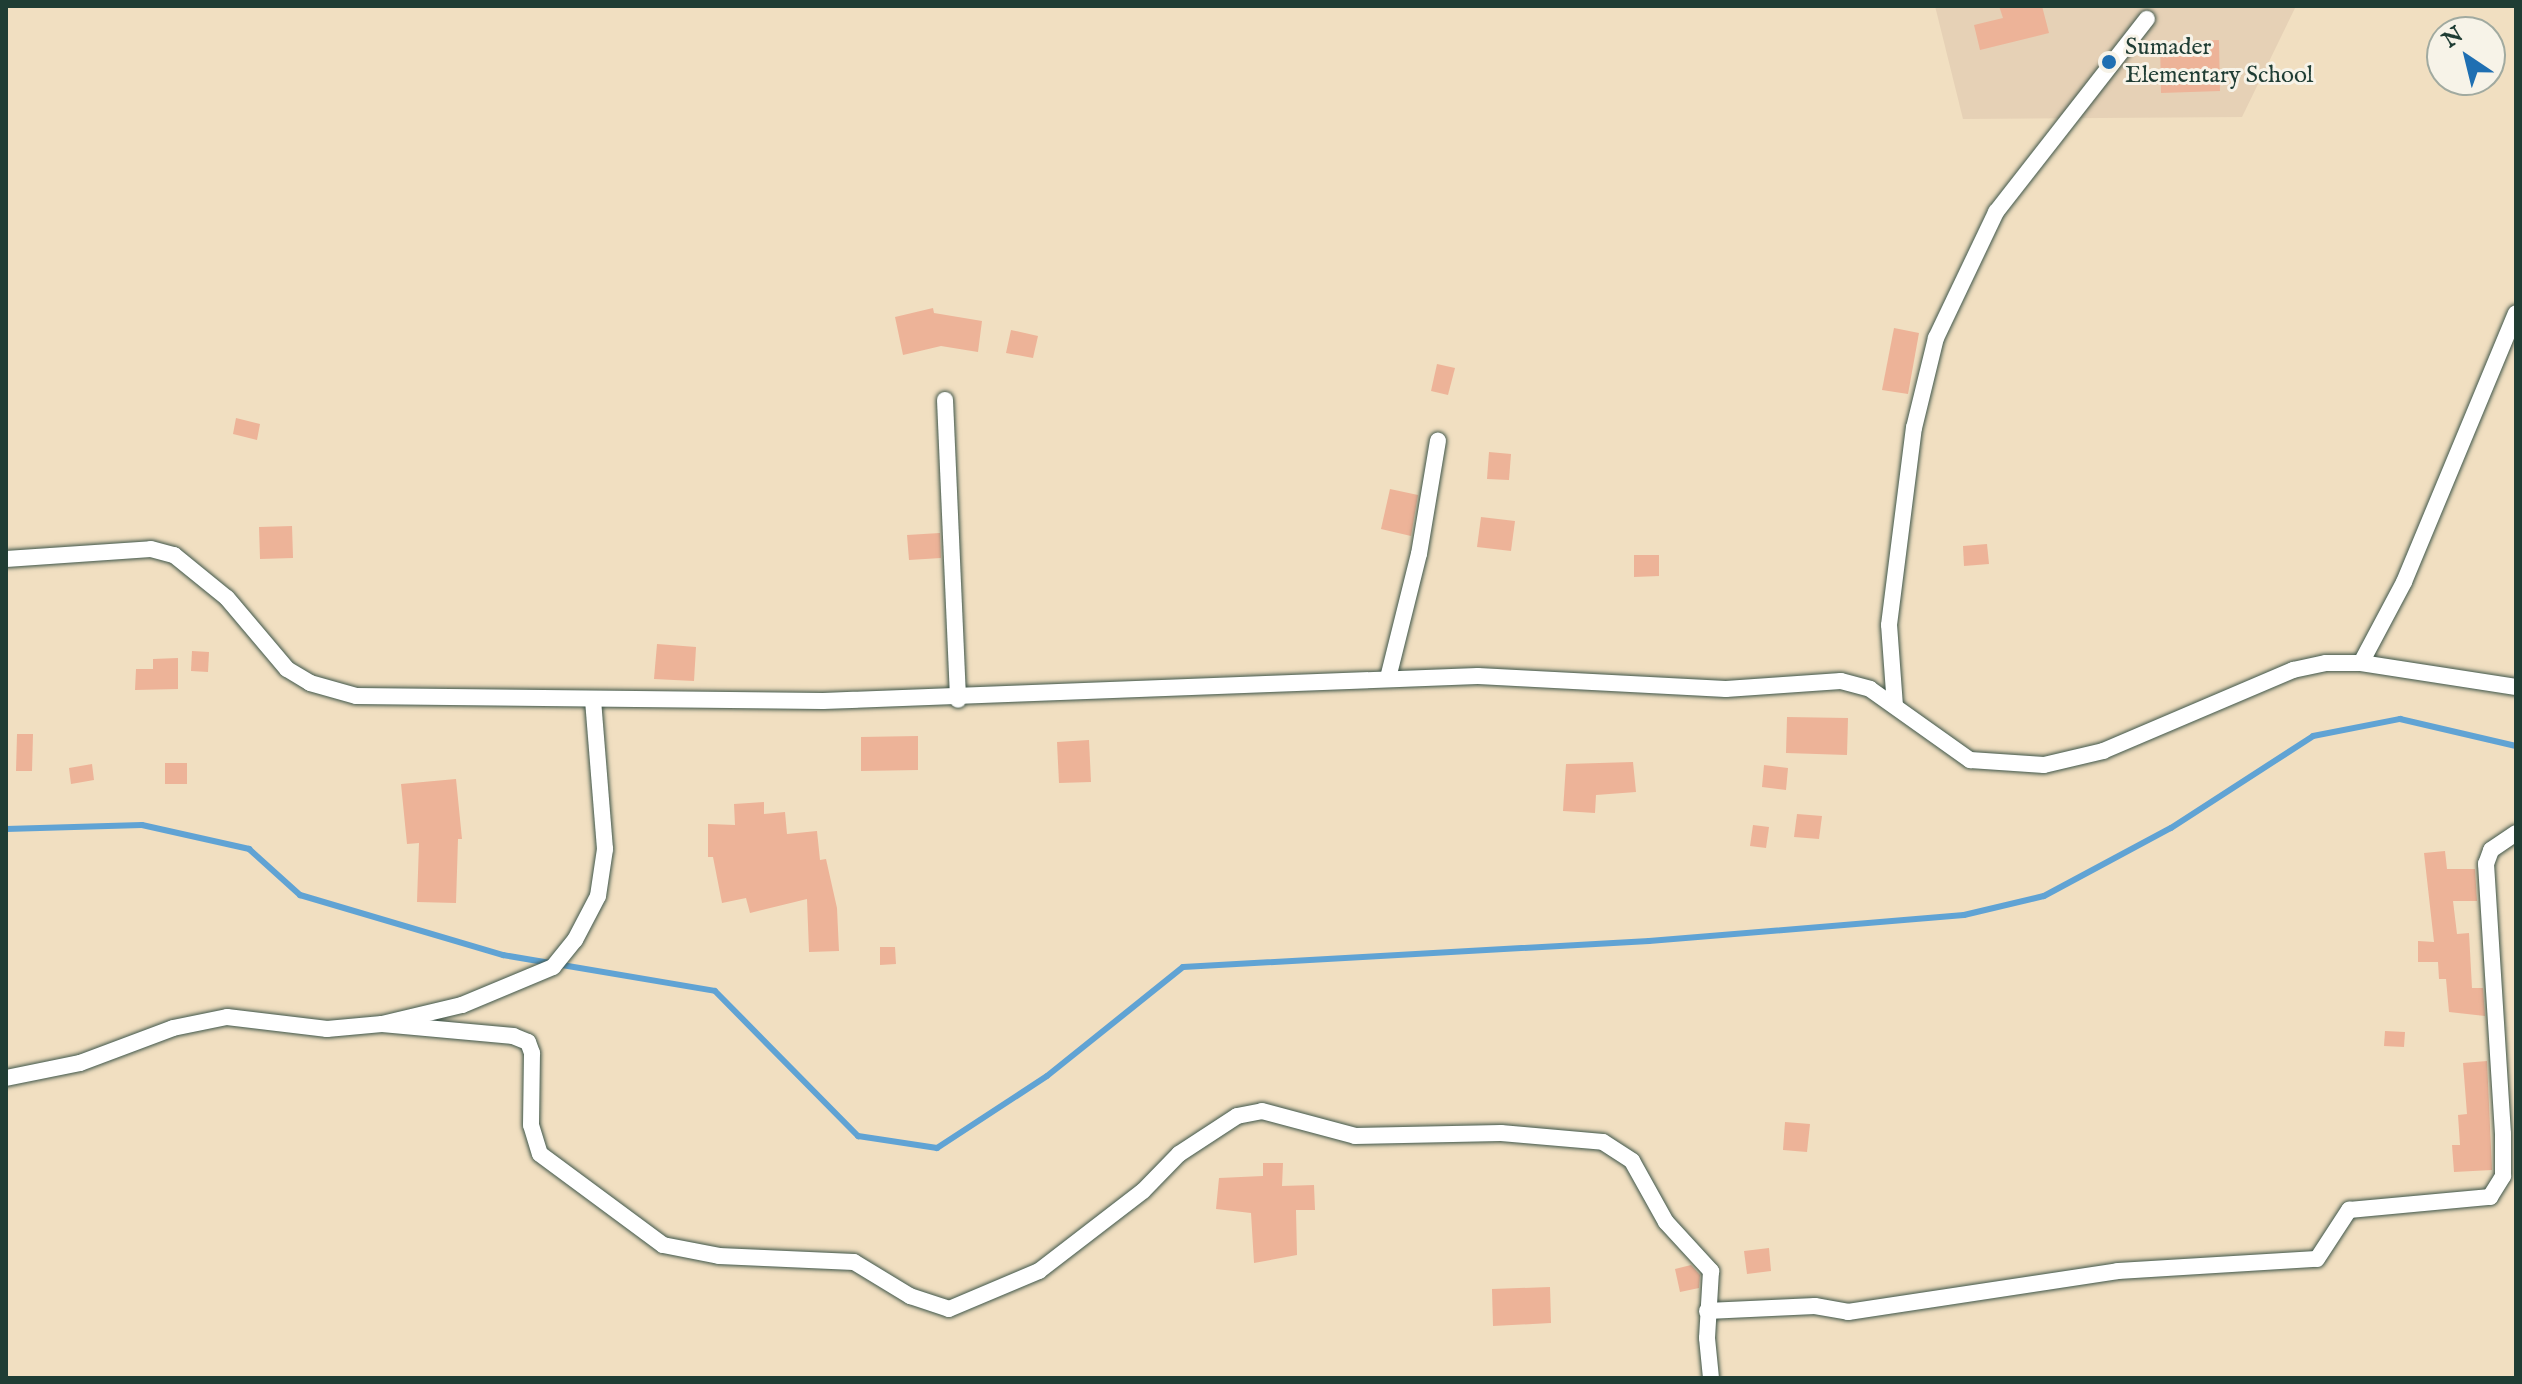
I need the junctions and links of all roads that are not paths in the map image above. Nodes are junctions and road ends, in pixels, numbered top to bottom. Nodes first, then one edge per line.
1 (2147, 19) dead end
2 (2516, 313) edge
3 (945, 400) dead end
4 (1438, 441) dead end
5 (6, 559) edge
6 (2361, 663) junction
7 (1388, 678) junction
8 (2516, 687) edge
9 (593, 700) junction
10 (958, 700) junction
11 (1895, 706) junction
12 (2516, 833) edge
13 (382, 1024) junction
14 (6, 1078) edge
15 (1707, 1311) junction
16 (1711, 1378) edge

1 - 11 street
2 - 6 street
3 - 10 street
4 - 7 street
5 - 9 street
6 - 8 street
6 - 11 street
7 - 10 street
7 - 11 street
9 - 10 street
9 - 13 street
12 - 15 street
13 - 14 street
13 - 15 street
15 - 16 street

